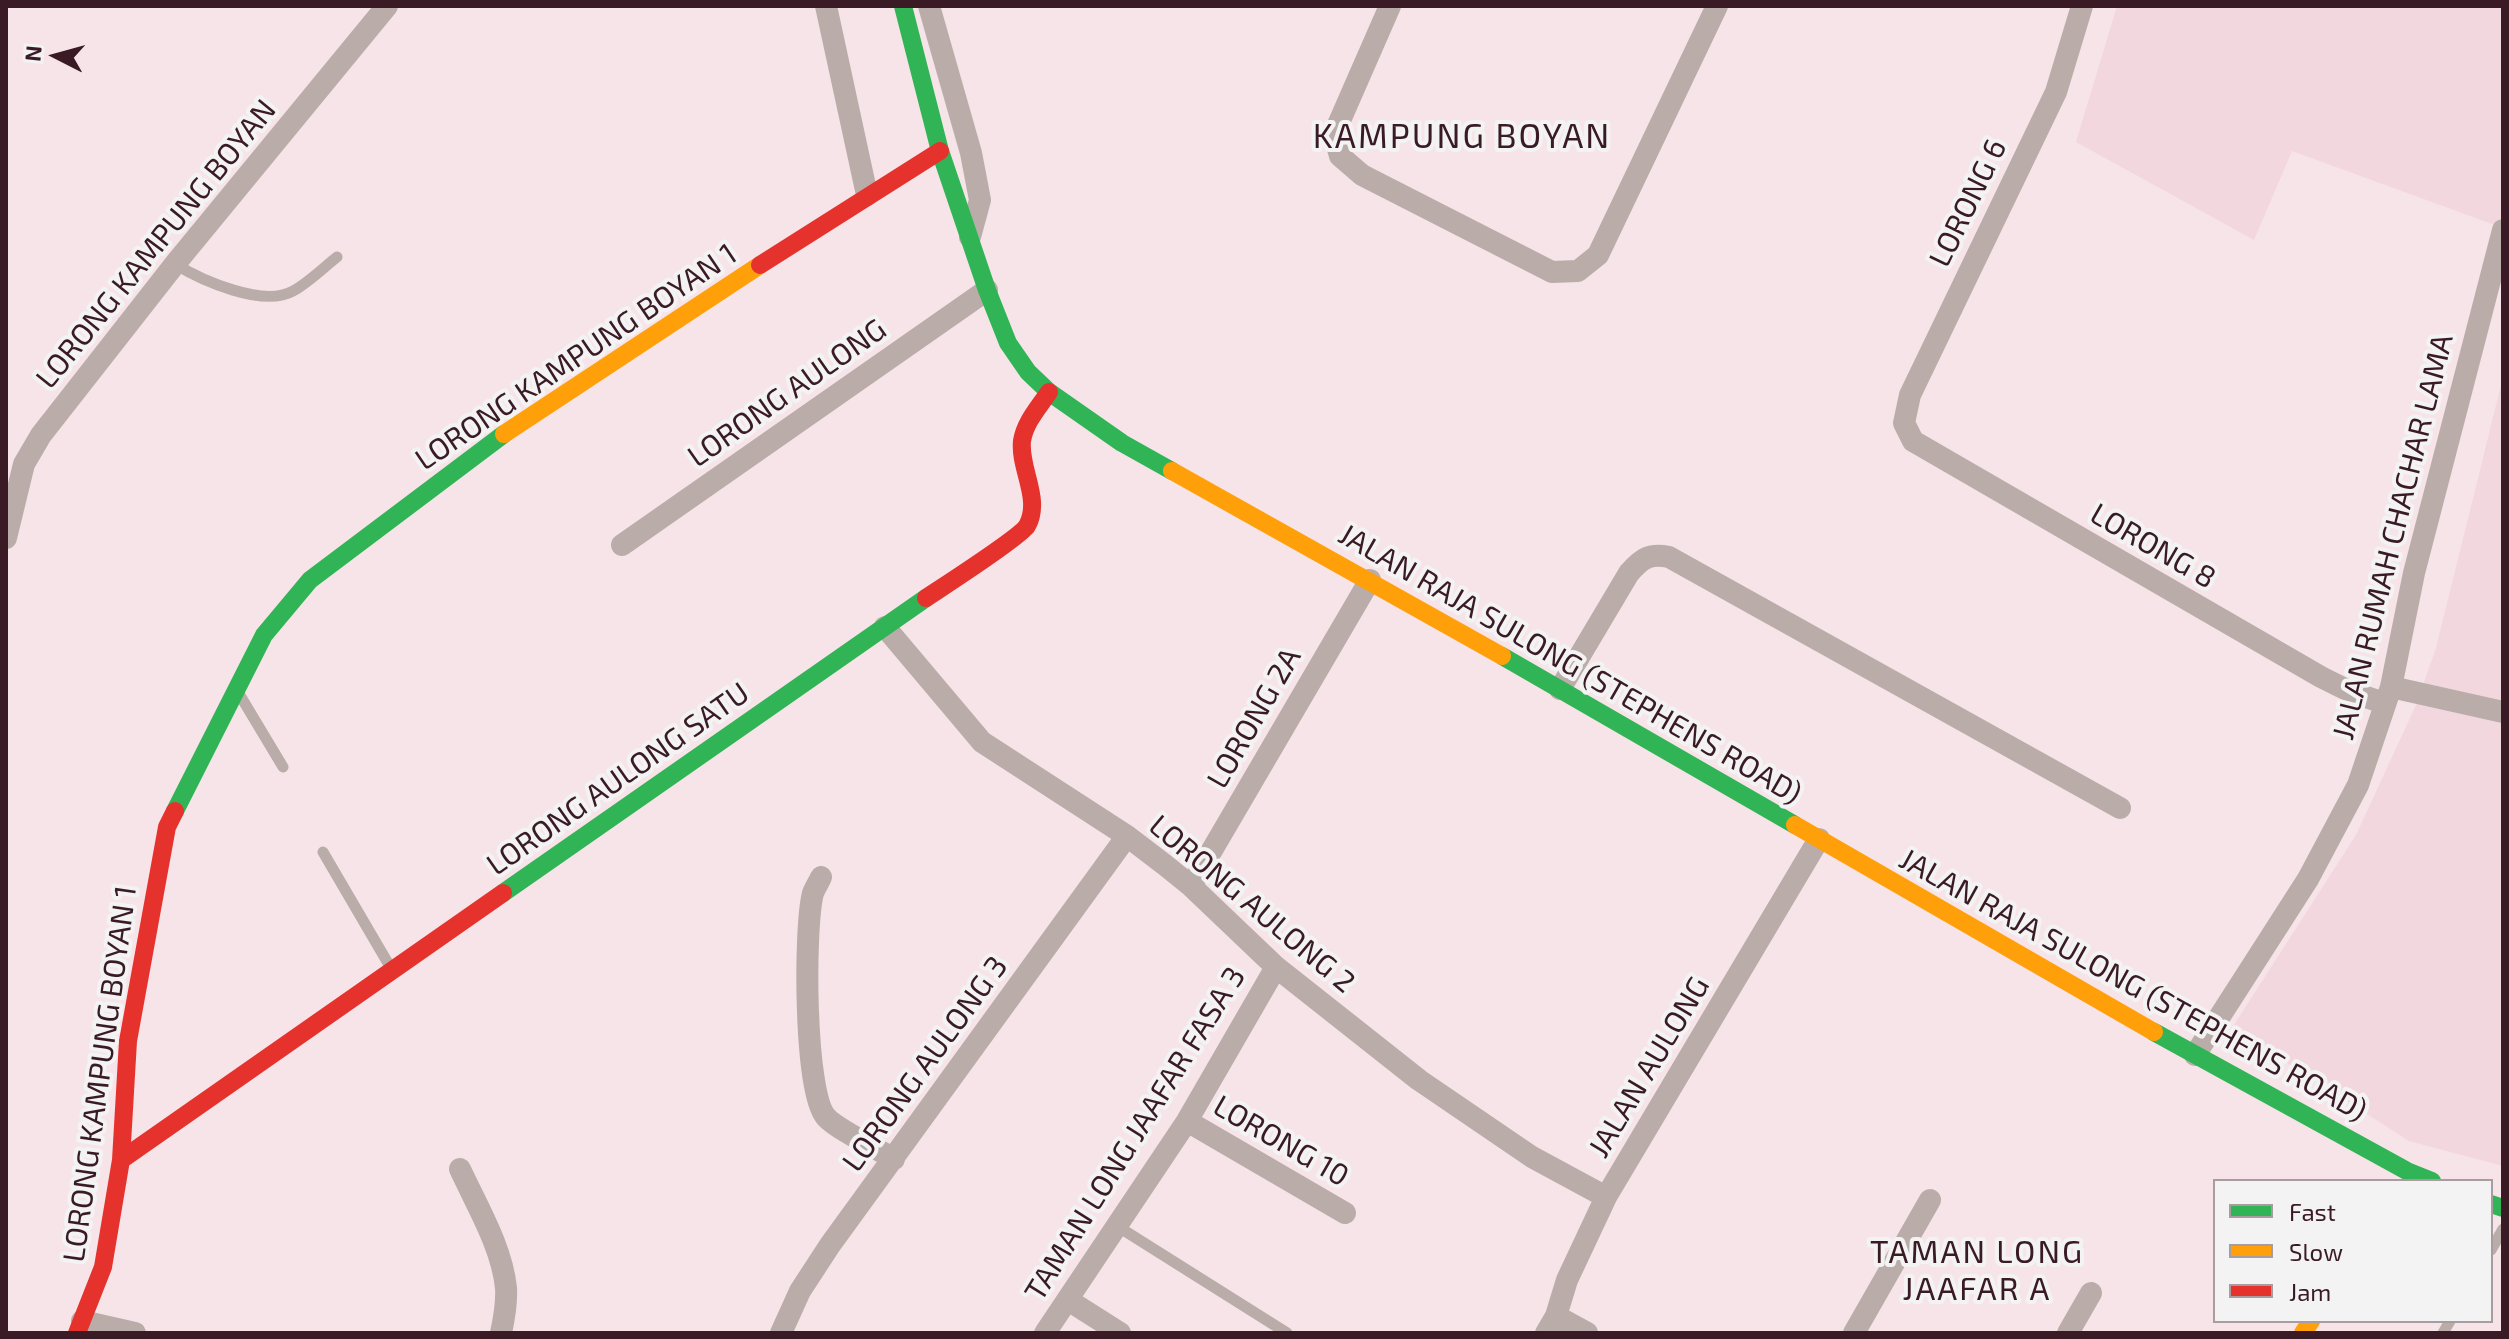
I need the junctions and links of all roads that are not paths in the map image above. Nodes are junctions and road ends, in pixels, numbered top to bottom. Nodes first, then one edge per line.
1 (387, 6) edge
2 (826, 6) edge
3 (903, 6) edge
4 (929, 6) edge
5 (1390, 6) edge
6 (1717, 6) edge
7 (2082, 6) edge
8 (940, 151) junction
9 (867, 195) junction
10 (2503, 230) edge
11 (970, 237) junction
12 (337, 257) dead end
13 (175, 264) junction
14 (987, 290) junction
15 (1049, 392) junction
16 (1904, 423) joint
17 (6, 538) edge
18 (622, 545) dead end
19 (1370, 580) junction
20 (885, 627) junction
21 (236, 689) junction
22 (1560, 689) junction
23 (2388, 695) junction
24 (2503, 712) edge
25 (283, 767) dead end
26 (2120, 808) dead end
27 (1127, 836) junction
28 (1819, 839) junction
29 (323, 852) dead end
30 (821, 877) dead end
31 (1191, 886) junction
32 (1276, 967) junction
33 (392, 970) junction
34 (2195, 1055) junction
35 (1187, 1121) junction
36 (894, 1159) junction
37 (121, 1160) junction
38 (460, 1169) dead end
39 (2404, 1176) edge
40 (1606, 1197) junction
41 (1930, 1200) dead end
42 (1345, 1213) dead end
43 (1117, 1226) junction
44 (2503, 1229) edge
45 (2493, 1246) edge
46 (2091, 1293) dead end
47 (1068, 1300) junction
48 (1551, 1324) edge
49 (80, 1327) edge
50 (135, 1333) edge
51 (501, 1333) edge
52 (781, 1333) edge
53 (1045, 1333) edge
54 (1120, 1333) edge
55 (1287, 1333) edge
56 (1587, 1333) edge
57 (1854, 1333) edge
58 (2068, 1333) edge

1 - 13 street, LORONG KAMPUNG BOYAN
2 - 9 street
3 - 8 street, JALAN RAJA SULONG (STEPHENS ROAD)
4 - 11 street
5 - 6 street
7 - 16 street, LORONG 6
8 - 9 street, LORONG KAMPUNG BOYAN 1
8 - 11 street, JALAN RAJA SULONG (STEPHENS ROAD)
9 - 21 street, LORONG KAMPUNG BOYAN 1
10 - 23 street, JALAN RUMAH CHACHAR LAMA
11 - 14 street, JALAN RAJA SULONG (STEPHENS ROAD)
12 - 13 lane
13 - 17 street, LORONG KAMPUNG BOYAN
14 - 15 street, JALAN RAJA SULONG (STEPHENS ROAD)
14 - 18 street, LORONG AULONG
15 - 19 street, JALAN RAJA SULONG (STEPHENS ROAD)
15 - 20 street, LORONG AULONG SATU
16 - 23 street, LORONG 8
19 - 22 street, JALAN RAJA SULONG (STEPHENS ROAD)
19 - 31 street, LORONG 2A
20 - 27 street, LORONG AULONG 2
20 - 33 street, LORONG AULONG SATU
21 - 25 lane
21 - 37 street, LORONG KAMPUNG BOYAN 1
22 - 26 street
22 - 28 street, JALAN RAJA SULONG (STEPHENS ROAD)
23 - 24 street, LORONG 8
23 - 34 street, JALAN RUMAH CHACHAR LAMA
27 - 31 street, LORONG AULONG 2
27 - 36 street, LORONG AULONG 3
28 - 34 street, JALAN RAJA SULONG (STEPHENS ROAD)
28 - 40 street, JALAN AULONG
29 - 33 lane
30 - 36 street
31 - 32 street, LORONG AULONG 2
32 - 35 street, TAMAN LONG JAAFAR FASA 3
32 - 40 street, LORONG AULONG 2
33 - 37 street, LORONG AULONG SATU
34 - 39 street, JALAN RAJA SULONG (STEPHENS ROAD)
35 - 42 street, LORONG 10
35 - 43 street, TAMAN LONG JAAFAR FASA 3
36 - 52 street, LORONG AULONG 3
37 - 49 street, LORONG KAMPUNG BOYAN 1
38 - 51 street
40 - 48 street, JALAN AULONG
41 - 57 street
43 - 47 street, TAMAN LONG JAAFAR FASA 3
43 - 55 lane
44 - 45 lane
46 - 58 street
47 - 53 street, TAMAN LONG JAAFAR FASA 3
47 - 54 street
48 - 56 street
49 - 50 street

